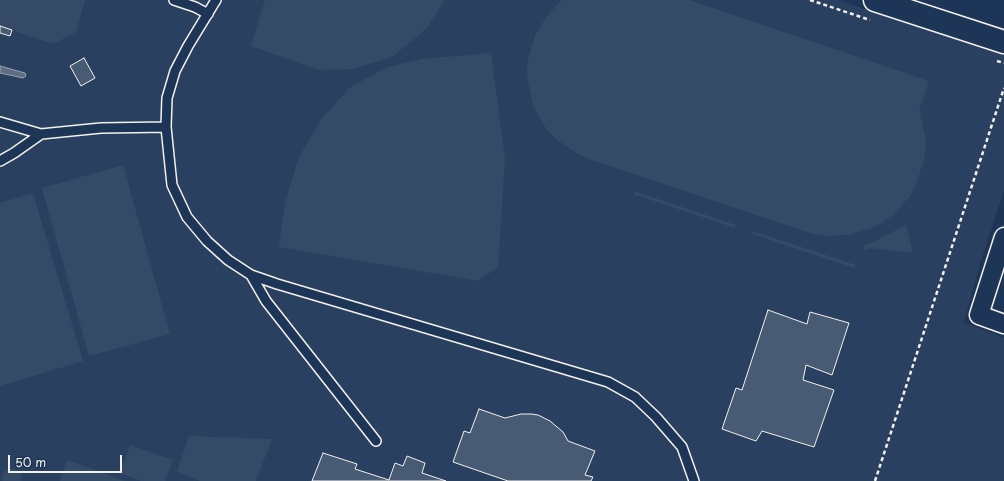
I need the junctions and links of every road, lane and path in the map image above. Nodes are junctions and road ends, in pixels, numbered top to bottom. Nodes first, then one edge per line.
1 (174, 0) edge
2 (216, 0) edge
3 (875, 0) edge
4 (208, 14) junction
5 (1004, 42) edge
6 (1004, 88) edge
7 (0, 122) edge
8 (166, 127) junction
9 (41, 134) junction
10 (0, 161) edge
11 (1004, 237) edge
12 (251, 275) junction
13 (1004, 324) edge
14 (376, 442) dead end
15 (694, 481) edge
16 (875, 481) edge

1 - 4 lane
2 - 4 lane
3 - 5 street
4 - 8 lane
6 - 16 path
7 - 9 lane
8 - 9 lane
8 - 12 lane
9 - 10 lane
11 - 13 street
12 - 14 lane
12 - 15 lane

